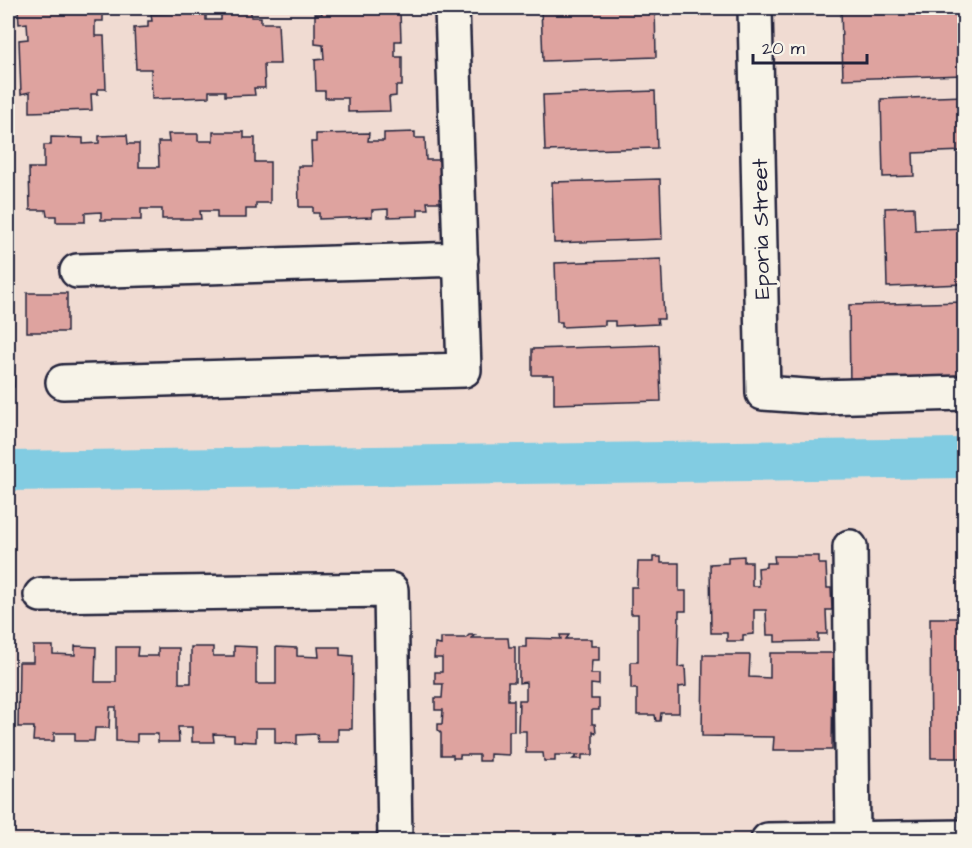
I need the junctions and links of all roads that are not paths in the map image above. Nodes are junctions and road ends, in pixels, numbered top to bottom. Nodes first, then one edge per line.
1 (452, 8) edge
2 (755, 8) edge
3 (460, 259) junction
4 (77, 271) dead end
5 (63, 382) dead end
6 (964, 393) edge
7 (850, 547) dead end
8 (41, 596) dead end
9 (964, 837) edge
10 (853, 839) edge
11 (395, 840) edge
12 (768, 840) edge

1 - 3 street
2 - 6 street, Eporia Street
3 - 4 street
3 - 5 street
7 - 10 street
8 - 11 street
9 - 10 street
10 - 12 street

